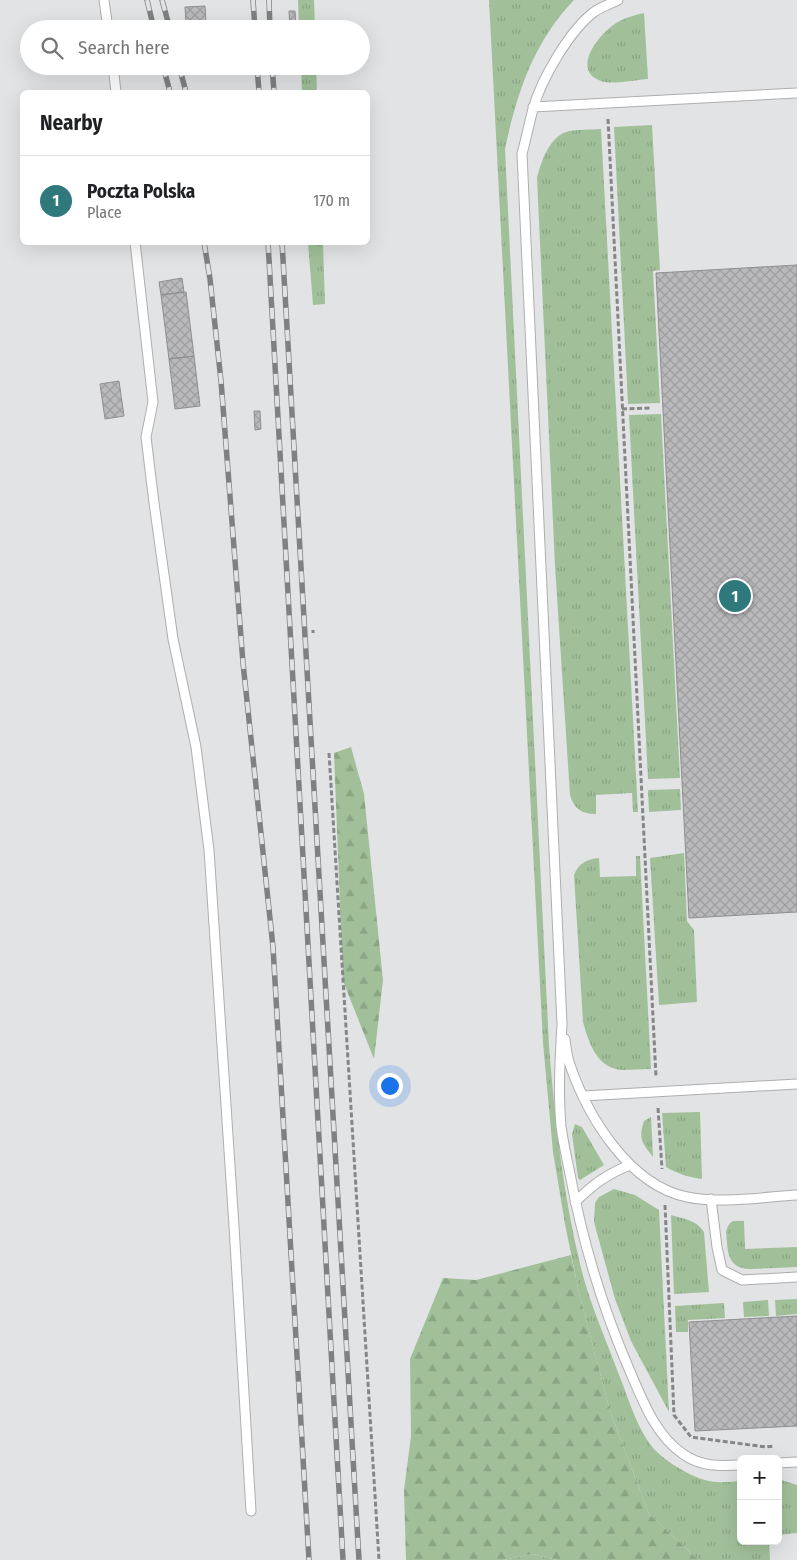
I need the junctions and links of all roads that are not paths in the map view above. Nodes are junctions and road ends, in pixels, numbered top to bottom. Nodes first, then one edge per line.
1 (104, 0) edge
2 (618, 0) edge
3 (107, 20) edge
4 (114, 75) edge
5 (116, 90) edge
6 (797, 94) edge
7 (533, 107) junction
8 (136, 245) edge
9 (562, 1024) junction
10 (797, 1084) edge
11 (583, 1096) junction
12 (630, 1165) junction
13 (797, 1195) edge
14 (711, 1200) junction
15 (575, 1202) junction
16 (797, 1277) edge
17 (797, 1462) edge
18 (782, 1463) edge
19 (737, 1465) edge
20 (251, 1511) dead end

1 - 3 lane
2 - 7 lane
4 - 5 lane
6 - 7 lane
7 - 9 lane
8 - 20 lane
9 - 11 lane
9 - 15 lane
10 - 11 lane
11 - 12 lane
12 - 14 lane
12 - 15 lane
13 - 14 lane
14 - 16 lane
15 - 19 lane
17 - 18 lane

